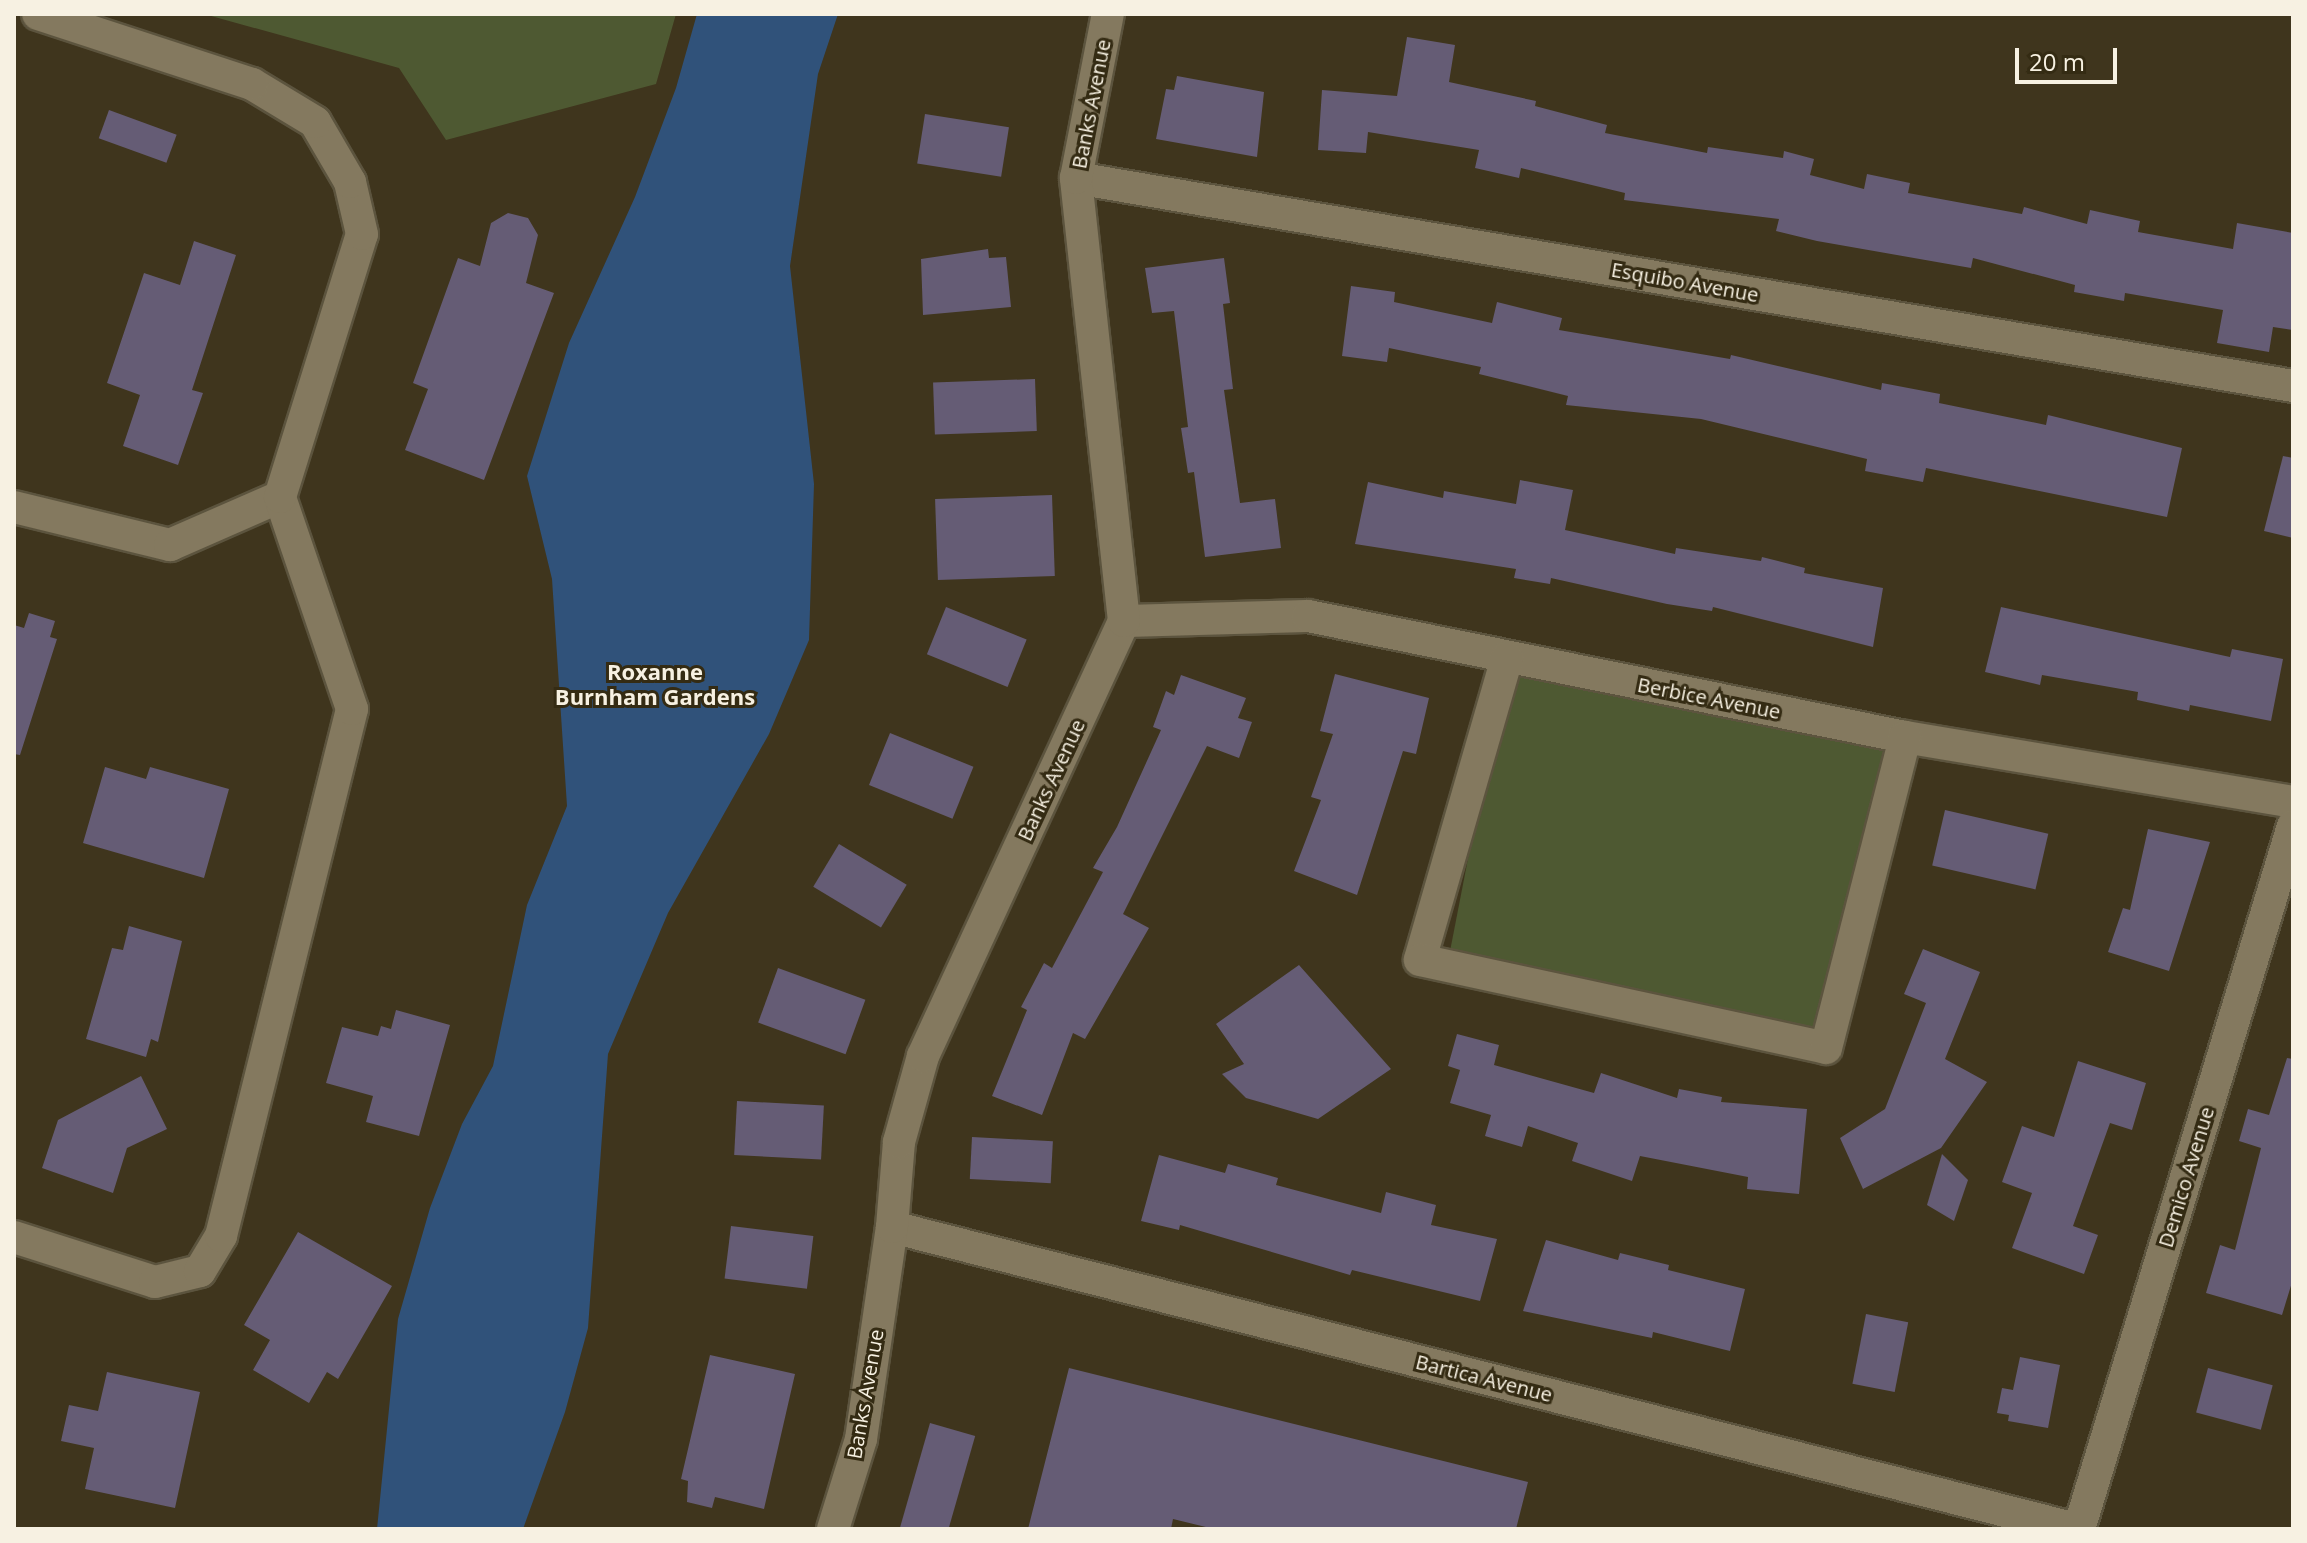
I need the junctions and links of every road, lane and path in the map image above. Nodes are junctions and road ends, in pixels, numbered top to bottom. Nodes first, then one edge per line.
1 (38, 14) edge
2 (1108, 14) edge
3 (1076, 178) junction
4 (2293, 386) edge
5 (280, 497) junction
6 (14, 507) edge
7 (1124, 621) junction
8 (1507, 658) junction
9 (1905, 737) junction
10 (2293, 802) edge
11 (2293, 826) edge
12 (892, 1227) junction
13 (14, 1237) edge
14 (833, 1529) edge
15 (2078, 1529) edge

1 - 5 street
2 - 3 street, Banks Avenue
3 - 4 street, Esquibo Avenue
3 - 7 street, Banks Avenue
5 - 6 street
5 - 13 street
7 - 8 street, Berbice Avenue
7 - 12 street, Banks Avenue
8 - 9 street, Berbice Avenue
8 - 9 street
9 - 10 street, Berbice Avenue
11 - 15 street, Demico Avenue
12 - 14 street, Banks Avenue
12 - 15 street, Bartica Avenue

